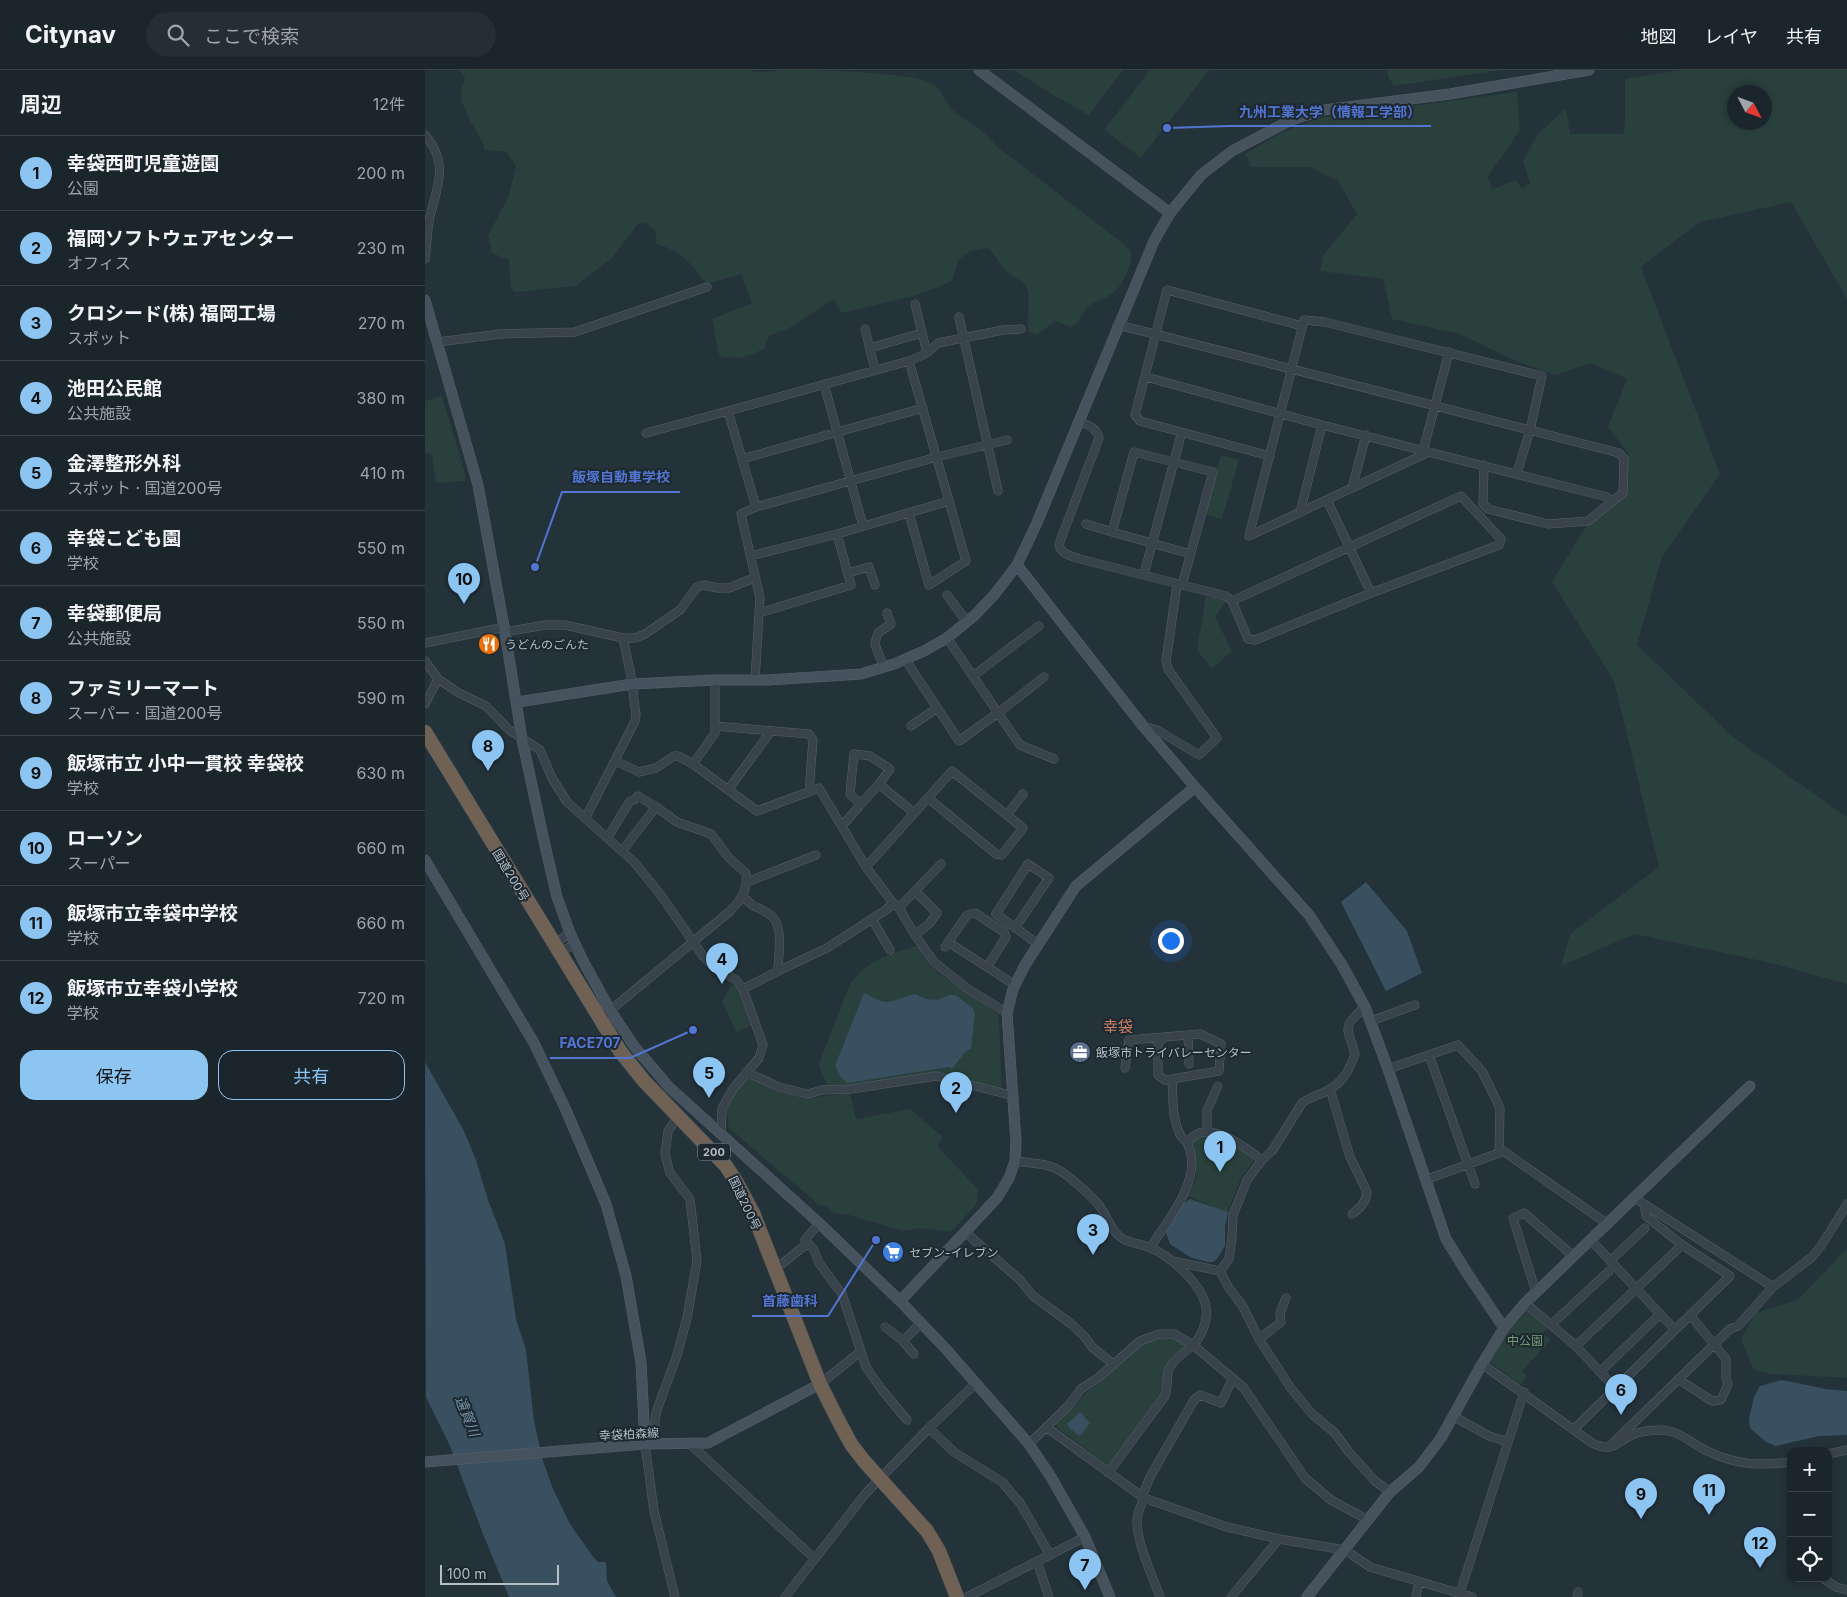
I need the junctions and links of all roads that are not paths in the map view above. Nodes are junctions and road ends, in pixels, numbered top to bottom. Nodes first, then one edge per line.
1 (979, 70) edge
2 (1554, 70) edge
3 (1589, 70) edge
4 (1544, 77) junction
5 (425, 136) edge
6 (1170, 213) junction
7 (425, 259) edge
8 (707, 287) dead end
9 (425, 300) edge
10 (915, 304) dead end
11 (959, 317) dead end
12 (1117, 326) junction
13 (1302, 326) junction
14 (865, 329) dead end
15 (1021, 329) dead end
16 (922, 333) junction
17 (1155, 334) junction
18 (964, 337) junction
19 (438, 342) junction
20 (869, 348) junction
21 (1449, 352) junction
22 (927, 353) junction
23 (909, 361) junction
24 (1291, 369) junction
25 (875, 370) junction
26 (1146, 378) junction
27 (824, 384) junction
28 (1435, 405) junction
29 (923, 408) junction
30 (729, 410) junction
31 (1280, 413) junction
32 (1078, 421) junction
33 (1322, 425) junction
34 (1529, 430) junction
35 (837, 432) junction
36 (646, 433) dead end
37 (1366, 435) junction
38 (1180, 439) dead end
39 (1007, 440) dead end
40 (988, 444) junction
41 (1426, 452) junction
42 (937, 456) junction
43 (1270, 456) junction
44 (742, 459) junction
45 (1174, 462) junction
46 (1484, 465) junction
47 (1517, 473) junction
48 (851, 480) junction
49 (1352, 488) junction
50 (998, 492) dead end
51 (1327, 500) junction
52 (949, 501) junction
53 (1612, 502) junction
54 (756, 507) junction
55 (909, 513) junction
56 (1300, 513) junction
57 (1086, 524) dead end
58 (863, 526) junction
59 (1112, 532) junction
60 (837, 534) junction
61 (1152, 543) junction
62 (1350, 547) junction
63 (1191, 554) junction
64 (751, 556) junction
65 (1017, 565) junction
66 (848, 572) junction
67 (1144, 574) junction
68 (754, 578) junction
69 (875, 585) dead end
70 (1179, 585) junction
71 (1371, 593) junction
72 (947, 595) dead end
73 (1232, 601) junction
74 (759, 613) junction
75 (887, 613) dead end
76 (967, 622) junction
77 (1039, 626) dead end
78 (505, 629) junction
79 (623, 638) junction
80 (947, 638) junction
81 (425, 642) edge
82 (905, 659) junction
83 (425, 661) edge
84 (885, 667) junction
85 (973, 676) junction
86 (1044, 677) dead end
87 (438, 680) junction
88 (715, 680) junction
89 (755, 680) junction
90 (632, 684) junction
91 (517, 702) junction
92 (425, 704) edge
93 (937, 708) junction
94 (998, 713) junction
95 (715, 726) junction
96 (911, 726) dead end
97 (1143, 726) junction
98 (771, 731) junction
99 (425, 732) edge
100 (522, 739) junction
101 (1054, 759) dead end
102 (615, 761) junction
103 (693, 764) junction
104 (879, 784) junction
105 (1195, 788) junction
106 (728, 790) junction
107 (809, 792) junction
108 (1023, 794) dead end
109 (928, 798) junction
110 (861, 804) junction
111 (656, 807) junction
112 (914, 813) junction
113 (1007, 815) junction
114 (586, 817) junction
115 (842, 826) junction
116 (608, 838) junction
117 (622, 850) junction
118 (816, 855) dead end
119 (425, 860) edge
120 (941, 864) dead end
121 (866, 866) junction
122 (747, 882) junction
123 (915, 890) junction
124 (743, 896) junction
125 (896, 906) junction
126 (872, 919) junction
127 (1015, 928) junction
128 (570, 933) junction
129 (915, 935) junction
130 (693, 943) junction
131 (575, 944) junction
132 (1038, 944) junction
133 (557, 948) junction
134 (890, 950) dead end
135 (987, 967) junction
136 (778, 971) junction
137 (1015, 985) junction
138 (743, 989) junction
139 (1415, 1005) dead end
140 (1365, 1007) junction
141 (1007, 1013) junction
142 (605, 1014) junction
143 (1371, 1021) junction
144 (1188, 1035) junction
145 (1164, 1037) junction
146 (1429, 1055) junction
147 (1189, 1064) dead end
148 (1125, 1068) dead end
149 (1388, 1069) junction
150 (746, 1072) junction
151 (1172, 1079) junction
152 (1218, 1086) dead end
153 (1750, 1086) dead end
154 (1330, 1089) junction
155 (1014, 1096) junction
156 (677, 1118) junction
157 (1207, 1132) junction
158 (721, 1135) junction
159 (1187, 1142) junction
160 (1499, 1148) junction
161 (740, 1153) junction
162 (1261, 1160) junction
163 (1015, 1161) junction
164 (1468, 1164) junction
165 (726, 1166) junction
166 (1425, 1180) junction
167 (1475, 1184) dead end
168 (1633, 1197) junction
169 (1644, 1204) junction
170 (1847, 1204) edge
171 (1352, 1214) dead end
172 (819, 1223) junction
173 (1607, 1223) junction
174 (1645, 1228) dead end
175 (965, 1232) junction
176 (1590, 1240) junction
177 (808, 1243) junction
178 (1682, 1245) junction
179 (1149, 1248) junction
180 (1573, 1256) junction
181 (1170, 1260) junction
182 (1610, 1261) junction
183 (773, 1267) junction
184 (1220, 1271) junction
185 (1609, 1271) dead end
186 (1773, 1286) junction
187 (1636, 1289) junction
188 (1537, 1292) junction
189 (1286, 1298) dead end
190 (901, 1301) junction
191 (1525, 1303) junction
192 (1660, 1314) junction
193 (1690, 1315) junction
194 (921, 1323) junction
195 (885, 1326) dead end
196 (1551, 1326) junction
197 (1504, 1328) junction
198 (1675, 1330) junction
199 (1259, 1339) junction
200 (903, 1341) junction
201 (1715, 1344) junction
202 (1193, 1345) junction
203 (1576, 1346) junction
204 (860, 1352) junction
205 (914, 1354) dead end
206 (1113, 1364) junction
207 (1482, 1364) junction
208 (1600, 1372) junction
209 (1233, 1378) junction
210 (1679, 1379) junction
211 (820, 1384) junction
212 (975, 1384) junction
213 (1615, 1388) junction
214 (1524, 1392) junction
215 (1453, 1416) junction
216 (907, 1420) dead end
217 (1046, 1427) junction
218 (929, 1428) junction
219 (1574, 1429) junction
220 (1508, 1442) junction
221 (646, 1444) junction
222 (1029, 1444) junction
223 (691, 1445) junction
224 (1609, 1447) junction
225 (1847, 1450) edge
226 (1832, 1453) edge
227 (425, 1462) edge
228 (1787, 1462) edge
229 (1108, 1473) junction
230 (879, 1479) junction
231 (1390, 1492) junction
232 (1143, 1498) junction
233 (1368, 1520) junction
234 (1085, 1538) junction
235 (1279, 1539) junction
236 (1345, 1550) junction
237 (1051, 1555) junction
238 (815, 1559) junction
239 (1037, 1562) junction
240 (1419, 1582) junction
241 (1828, 1582) edge
242 (1847, 1590) edge
243 (1460, 1593) junction
244 (675, 1597) edge
245 (785, 1597) edge
246 (957, 1597) edge
247 (967, 1597) edge
248 (1049, 1597) edge
249 (1110, 1597) edge
250 (1160, 1597) edge
251 (1231, 1597) edge
252 (1307, 1597) edge
253 (1416, 1597) edge
254 (1472, 1597) edge

1 - 6 street
2 - 4 street
3 - 4 street
4 - 6 street
5 - 7 street
6 - 12 street
8 - 19 street
9 - 19 street
10 - 16 street
11 - 18 street
12 - 17 street
12 - 32 street
13 - 17 street
13 - 21 street
13 - 24 street
14 - 20 street
15 - 18 street
16 - 20 street
16 - 22 street
17 - 24 street
17 - 26 street
18 - 22 street
18 - 40 street
19 - 78 street
20 - 25 street
21 - 28 street
21 - 34 street
22 - 23 street
23 - 25 street
23 - 29 street
24 - 28 street
24 - 31 street
25 - 27 street
26 - 31 street
26 - 43 street
27 - 30 street
27 - 35 street
28 - 34 street
28 - 41 street
29 - 35 street
29 - 42 street
30 - 36 street
30 - 44 street
31 - 33 street
31 - 43 street
32 - 65 street
32 - 67 street
33 - 37 street
33 - 56 street
34 - 47 street
34 - 53 street
35 - 44 street
35 - 48 street
37 - 41 street
37 - 49 street
38 - 45 street
39 - 40 street
40 - 42 street
40 - 50 street
41 - 46 street
41 - 49 street
42 - 48 street
42 - 52 street
43 - 56 street
44 - 54 street
45 - 59 street
45 - 61 street
45 - 63 street
46 - 47 street
46 - 53 street
47 - 53 street
48 - 54 street
48 - 58 street
49 - 51 street
51 - 56 street
51 - 62 street
52 - 55 street
52 - 55 street
54 - 64 street
55 - 58 street
57 - 59 street
58 - 60 street
59 - 61 street
60 - 64 street
60 - 66 street
61 - 63 street
61 - 67 street
62 - 71 street
62 - 71 street
62 - 73 street
63 - 70 street
64 - 68 street
65 - 76 street
65 - 97 street
66 - 69 street
66 - 74 street
67 - 70 street
68 - 74 street
68 - 79 street
70 - 73 street
70 - 97 street
71 - 73 street
72 - 76 street
74 - 89 street
75 - 84 street
76 - 80 street
77 - 85 street
78 - 79 street
78 - 81 street
78 - 91 street
79 - 90 street
80 - 82 street
80 - 85 street
82 - 84 street
82 - 93 street
83 - 87 street
84 - 89 street
85 - 94 street
86 - 94 street
87 - 92 street
87 - 100 street
88 - 89 street
88 - 90 street
88 - 95 street
90 - 91 street
90 - 102 street
91 - 100 street
93 - 94 street
93 - 96 street
94 - 101 street
95 - 98 street
95 - 103 street
97 - 105 street
98 - 106 street
98 - 107 street
99 - 133 highway, 国道200号 / 200
100 - 114 street
100 - 128 street
102 - 103 street
102 - 114 street
103 - 106 street
104 - 110 street
104 - 110 street
104 - 112 street
105 - 132 street
105 - 140 street
106 - 107 street
107 - 115 street
108 - 113 street
109 - 112 street
109 - 113 street
109 - 113 street
110 - 115 street
111 - 116 street
111 - 117 street
111 - 122 street
112 - 121 street
114 - 116 street
115 - 121 street
116 - 117 street
117 - 130 street
118 - 122 street
119 - 221 street
120 - 123 street
121 - 125 street
122 - 124 street
123 - 125 street
123 - 129 street
124 - 130 street
124 - 136 street
125 - 126 street
125 - 129 street
126 - 134 street
126 - 136 street
127 - 127 street
127 - 132 street
128 - 131 street
128 - 133 street
129 - 141 street
130 - 138 street
130 - 142 street
131 - 133 street
131 - 142 street
132 - 137 street
133 - 142 highway, 国道200号 / 200
135 - 135 street
135 - 137 street
136 - 138 street
137 - 141 street
138 - 150 street
139 - 143 street
140 - 143 street
140 - 154 street
141 - 155 street
142 - 156 highway, 国道200号 / 200
142 - 158 street
143 - 149 street
144 - 145 street
144 - 147 street
144 - 151 street
145 - 148 street
145 - 151 street
146 - 149 street
146 - 160 street
146 - 164 street
149 - 166 street
150 - 155 street
150 - 158 street
151 - 159 street
152 - 157 street
153 - 168 street
154 - 162 street
154 - 171 street
155 - 163 street
156 - 165 highway, 国道200号 / 200
156 - 221 street
157 - 159 street
157 - 162 street
158 - 161 street
159 - 179 street
160 - 164 street
160 - 173 street
161 - 165 street
161 - 172 street
162 - 184 street
163 - 175 street
163 - 179 street
164 - 166 street
164 - 167 street
165 - 183 highway, 国道200号 / 200
166 - 197 street
168 - 169 street
168 - 173 street
169 - 178 street
169 - 186 street
170 - 186 street
172 - 177 street
172 - 190 street
173 - 176 street
174 - 182 street
175 - 190 street
175 - 206 street
176 - 180 street
176 - 182 street
177 - 183 street
177 - 204 street
178 - 187 street
178 - 193 street
179 - 181 street
180 - 188 street
180 - 188 street
181 - 184 street
181 - 202 street
182 - 187 street
183 - 211 highway, 国道200号 / 200
184 - 199 street
185 - 196 street
186 - 201 street
187 - 192 street
187 - 203 street
188 - 191 street
189 - 199 street
190 - 194 street
191 - 196 street
191 - 197 street
192 - 198 street
192 - 208 street
193 - 198 street
193 - 201 street
194 - 200 street
194 - 212 street
195 - 200 street
196 - 203 street
197 - 207 street
198 - 213 street
199 - 231 street
200 - 205 street
201 - 210 street
201 - 210 street
202 - 206 street
202 - 209 street
202 - 229 street
203 - 208 street
204 - 211 street
204 - 216 street
206 - 217 street
207 - 214 street
207 - 215 street
208 - 213 street
209 - 232 street
209 - 233 street
210 - 224 street
211 - 223 street, 幸袋柏森線
211 - 230 highway, 国道200号 / 200
212 - 218 street
212 - 222 street
213 - 219 street
214 - 219 street
214 - 220 street
215 - 220 street
215 - 231 street
217 - 222 street
217 - 229 street
218 - 230 street
218 - 237 street
219 - 224 street
220 - 243 street
221 - 223 street, 幸袋柏森線
221 - 227 street, 幸袋柏森線
221 - 244 street
222 - 234 street
223 - 238 street
224 - 228 street
225 - 226 street
229 - 232 street
230 - 238 street
230 - 246 highway, 国道200号 / 200
231 - 233 street
232 - 235 street
232 - 250 street
233 - 236 street
234 - 237 street
234 - 249 street
235 - 236 street
235 - 251 street
236 - 240 street
236 - 252 street
237 - 239 street
238 - 245 street
239 - 247 street
239 - 248 street
240 - 243 street
240 - 253 street
241 - 242 street
243 - 254 street

